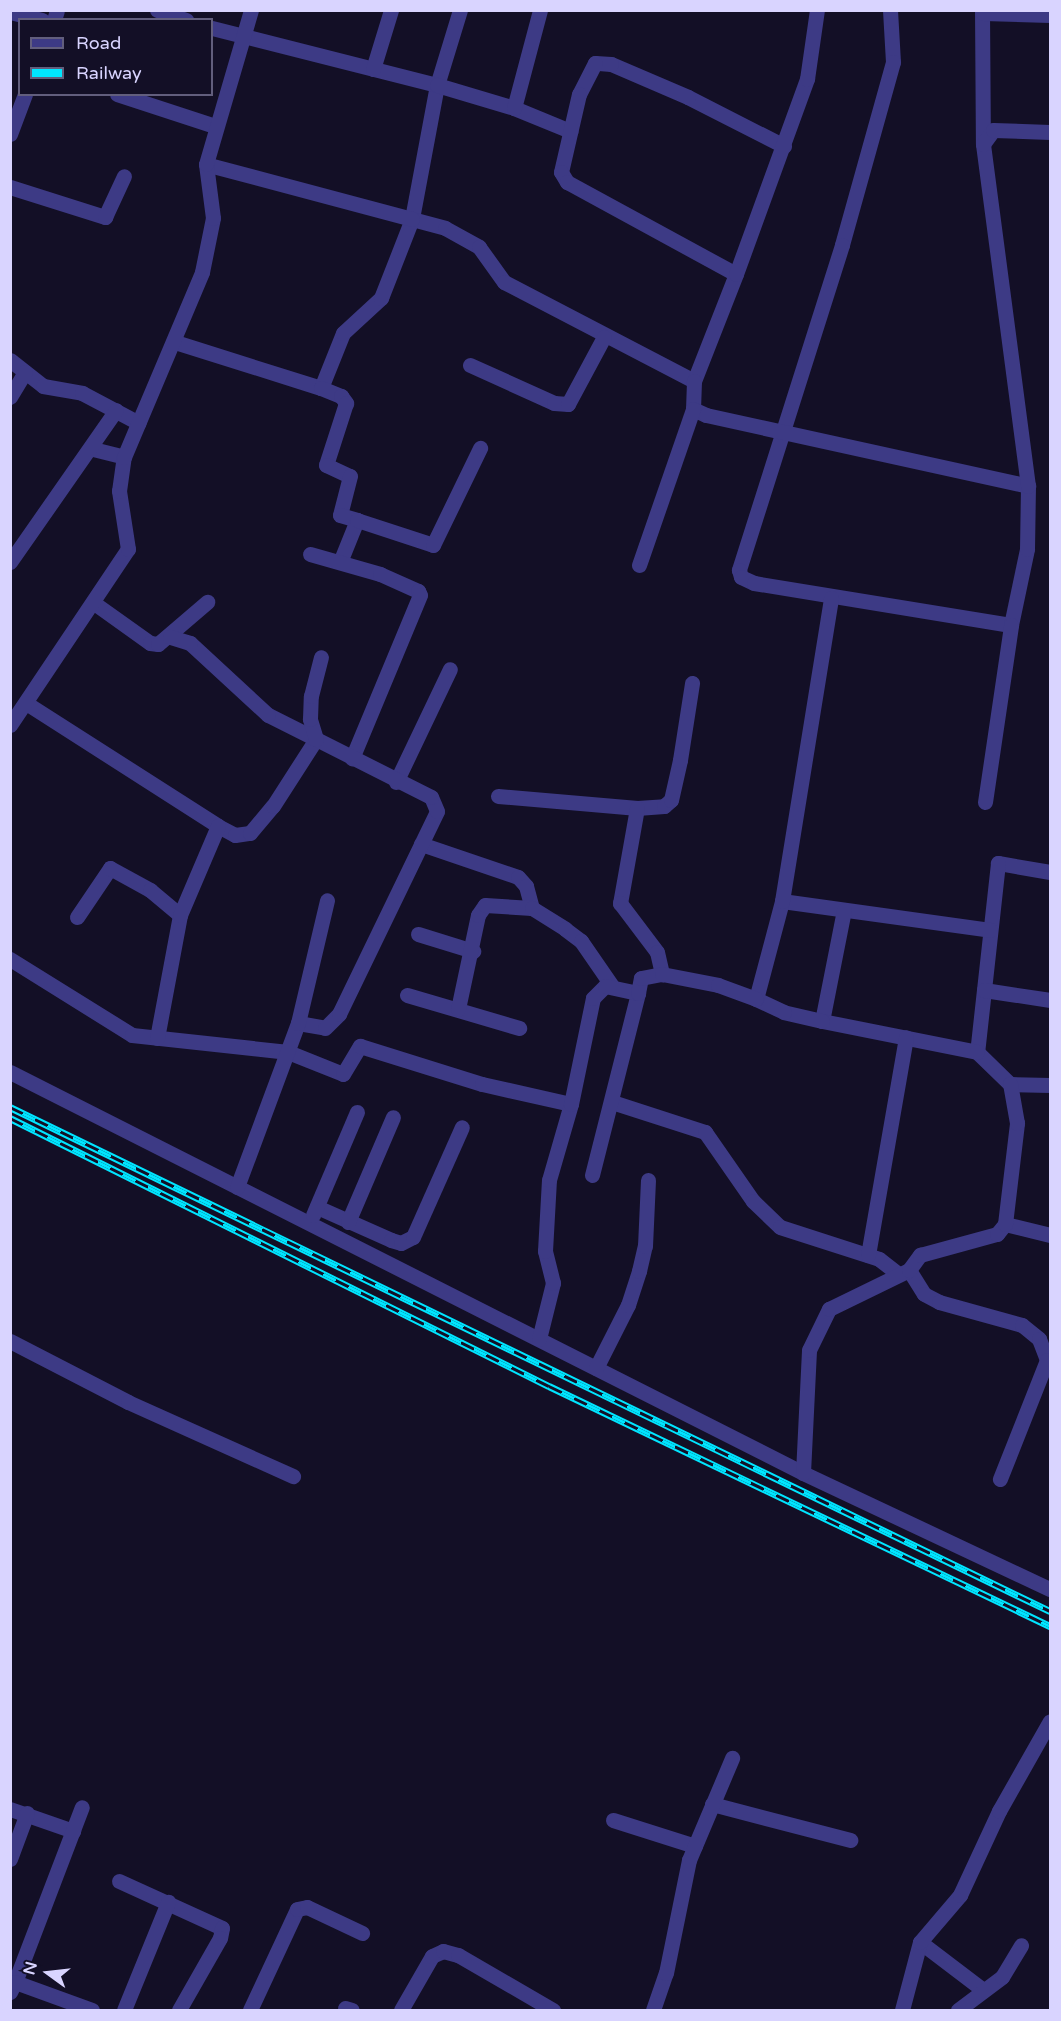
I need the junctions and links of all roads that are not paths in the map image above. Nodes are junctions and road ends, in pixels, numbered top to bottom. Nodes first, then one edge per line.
1 (157, 10) edge
2 (251, 10) edge
3 (391, 10) edge
4 (460, 10) edge
5 (540, 10) edge
6 (817, 10) edge
7 (890, 10) edge
8 (10, 12) edge
9 (983, 12) edge
10 (1050, 15) edge
11 (34, 18) edge
12 (180, 18) edge
13 (213, 28) edge
14 (243, 37) junction
15 (373, 69) junction
16 (437, 85) junction
17 (123, 96) edge
18 (19, 99) edge
19 (514, 108) junction
20 (215, 126) junction
21 (570, 130) junction
22 (1050, 132) edge
23 (10, 134) edge
24 (983, 144) junction
25 (784, 146) junction
26 (206, 164) junction
27 (124, 176) dead end
28 (10, 187) edge
29 (412, 219) junction
30 (736, 274) junction
31 (604, 337) junction
32 (175, 342) junction
33 (10, 360) edge
34 (470, 365) dead end
35 (25, 372) junction
36 (694, 381) junction
37 (321, 388) junction
38 (10, 397) edge
39 (693, 409) junction
40 (116, 410) junction
41 (139, 423) junction
42 (780, 431) junction
43 (480, 448) dead end
44 (93, 449) junction
45 (124, 457) junction
46 (1028, 486) junction
47 (357, 520) junction
48 (310, 554) dead end
49 (10, 562) edge
50 (340, 562) junction
51 (639, 565) dead end
52 (831, 598) junction
53 (207, 602) dead end
54 (94, 603) junction
55 (1011, 625) junction
56 (170, 638) junction
57 (321, 657) dead end
58 (450, 669) dead end
59 (692, 683) dead end
60 (26, 704) junction
61 (10, 724) edge
62 (316, 739) junction
63 (352, 758) junction
64 (396, 782) junction
65 (498, 796) dead end
66 (985, 802) dead end
67 (637, 808) junction
68 (218, 826) junction
69 (422, 844) junction
70 (1050, 872) edge
71 (327, 900) dead end
72 (782, 901) junction
73 (532, 908) junction
74 (844, 910) junction
75 (180, 915) junction
76 (77, 917) dead end
77 (990, 930) junction
78 (418, 934) dead end
79 (473, 951) junction
80 (10, 959) edge
81 (662, 974) junction
82 (612, 986) junction
83 (984, 990) junction
84 (638, 993) junction
85 (407, 995) dead end
86 (756, 999) junction
87 (1050, 1000) edge
88 (458, 1009) junction
89 (822, 1021) junction
90 (298, 1023) junction
91 (519, 1028) dead end
92 (906, 1037) junction
93 (157, 1038) junction
94 (288, 1052) junction
95 (977, 1052) junction
96 (10, 1072) edge
97 (1010, 1084) junction
98 (1050, 1085) edge
99 (612, 1102) junction
100 (571, 1104) junction
101 (357, 1112) dead end
102 (393, 1117) dead end
103 (462, 1127) dead end
104 (592, 1175) dead end
105 (648, 1180) dead end
106 (237, 1186) junction
107 (317, 1207) junction
108 (348, 1222) junction
109 (309, 1223) junction
110 (1005, 1224) junction
111 (1050, 1235) edge
112 (868, 1255) junction
113 (904, 1272) junction
114 (539, 1339) junction
115 (10, 1341) edge
116 (596, 1368) junction
117 (803, 1473) junction
118 (293, 1476) dead end
119 (1000, 1479) dead end
120 (1050, 1589) edge
121 (1050, 1721) edge
122 (732, 1758) dead end
123 (712, 1804) junction
124 (82, 1808) dead end
125 (10, 1809) edge
126 (27, 1813) junction
127 (613, 1820) dead end
128 (73, 1831) junction
129 (850, 1840) dead end
130 (695, 1846) junction
131 (10, 1858) edge
132 (119, 1881) dead end
133 (168, 1902) junction
134 (362, 1933) dead end
135 (920, 1942) junction
136 (1021, 1945) dead end
137 (13, 1987) edge
138 (982, 1989) junction
139 (92, 2010) edge
140 (124, 2010) edge
141 (179, 2010) edge
142 (250, 2010) edge
143 (401, 2010) edge
144 (553, 2010) edge
145 (653, 2010) edge
146 (902, 2010) edge
147 (958, 2010) edge

1 - 12 street
2 - 14 street
3 - 15 street
4 - 16 street
5 - 19 street
6 - 25 street
7 - 42 street
8 - 11 street
9 - 10 street
9 - 24 street
13 - 14 street
14 - 15 street
14 - 20 street
15 - 16 street
16 - 19 street
16 - 29 street
17 - 20 street
18 - 23 street
19 - 21 street
20 - 26 street
21 - 25 street
21 - 30 street
22 - 24 street
24 - 46 street
25 - 30 street
26 - 29 street
26 - 32 street
27 - 28 street
29 - 31 street
29 - 37 street
30 - 36 street
31 - 34 street
31 - 36 street
32 - 37 street
32 - 41 street
33 - 35 street
35 - 38 street
35 - 40 street
36 - 39 street
37 - 47 street
39 - 42 street
39 - 51 street
40 - 41 street
40 - 44 street
41 - 45 street
42 - 46 street
42 - 52 street
43 - 47 street
44 - 45 street
44 - 49 street
45 - 54 street
46 - 55 street
47 - 50 street
48 - 50 street
50 - 63 street
52 - 55 street
52 - 72 street
53 - 56 street
54 - 56 street
54 - 60 street
55 - 66 street
56 - 62 street
57 - 62 street
58 - 64 street
59 - 67 street
60 - 61 street
60 - 68 street
62 - 63 street
62 - 68 street
63 - 64 street
64 - 69 street
65 - 67 street
67 - 81 street
68 - 75 street
69 - 73 street
69 - 90 street
70 - 77 street
71 - 90 street
72 - 74 street
72 - 86 street
73 - 79 street
73 - 82 street
74 - 77 street
74 - 89 street
75 - 76 street
75 - 93 street
77 - 83 street
78 - 79 street
79 - 88 street
80 - 93 street
81 - 84 street
81 - 86 street
82 - 84 street
82 - 100 street
83 - 87 street
83 - 95 street
84 - 99 street
85 - 88 street
86 - 89 street
88 - 91 street
89 - 92 street
90 - 94 street
92 - 95 street
92 - 112 street
93 - 94 street
94 - 100 street
94 - 106 street
95 - 97 street
96 - 106 street
97 - 98 street
97 - 110 street
99 - 104 street
99 - 112 street
100 - 114 street
101 - 107 street
102 - 108 street
103 - 108 street
105 - 116 street
106 - 109 street
107 - 108 street
107 - 109 street
109 - 114 street
110 - 111 street
110 - 113 street
112 - 113 street
113 - 117 street
113 - 119 street
114 - 116 street
115 - 118 street
116 - 117 street
117 - 120 street
121 - 135 street
122 - 123 street
123 - 129 street
123 - 130 street
124 - 128 street
125 - 126 street
126 - 128 street
126 - 131 street
127 - 130 street
128 - 137 street
130 - 145 street
132 - 133 street
133 - 140 street
133 - 141 street
134 - 142 street
135 - 138 street
135 - 146 street
136 - 138 street
137 - 139 street
138 - 147 street
143 - 144 street

